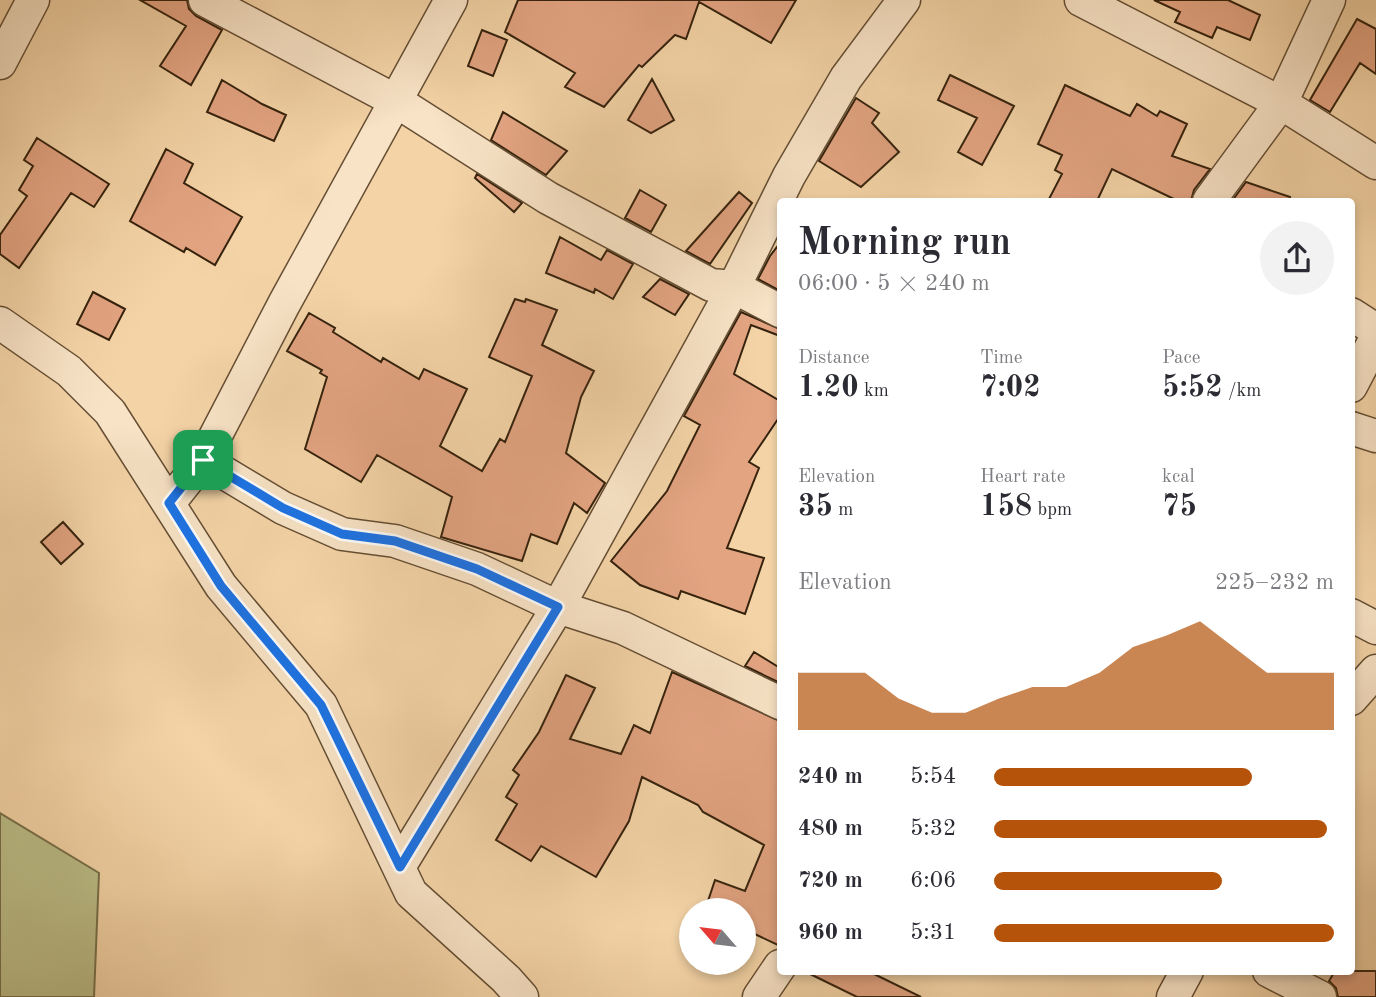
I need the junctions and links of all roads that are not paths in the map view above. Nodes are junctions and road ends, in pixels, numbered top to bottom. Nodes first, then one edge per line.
1 (33, 0) edge
2 (205, 0) edge
3 (451, 0) edge
4 (904, 0) edge
5 (1081, 0) edge
6 (1329, 0) edge
7 (0, 63) edge
8 (396, 101) junction
9 (1281, 103) junction
10 (1376, 163) edge
11 (778, 198) edge
12 (1211, 198) edge
13 (777, 200) edge
14 (734, 287) junction
15 (777, 309) edge
16 (1355, 317) edge
17 (0, 323) edge
18 (1376, 330) edge
19 (1376, 338) edge
20 (1355, 378) edge
21 (1355, 429) edge
22 (1376, 436) edge
23 (203, 460) junction
24 (169, 503) junction
25 (558, 607) junction
26 (1355, 617) edge
27 (1376, 628) edge
28 (1376, 671) edge
29 (1355, 695) edge
30 (777, 702) edge
31 (400, 867) junction
32 (777, 971) edge
33 (1184, 975) edge
34 (1277, 975) edge
35 (522, 997) edge
36 (759, 997) edge
37 (1173, 997) edge
38 (1320, 997) edge

1 - 7 street
2 - 8 street
3 - 8 street
4 - 11 street
5 - 9 street
6 - 9 street
8 - 14 street
8 - 23 street
9 - 10 street
9 - 12 street
13 - 14 street
14 - 15 street
14 - 25 street
16 - 18 street
17 - 24 street
19 - 20 street
21 - 22 street
23 - 24 street
23 - 25 street
24 - 31 street
25 - 30 street
25 - 31 street
26 - 27 street
28 - 29 street
31 - 35 street
32 - 36 street
33 - 37 street
34 - 38 street

